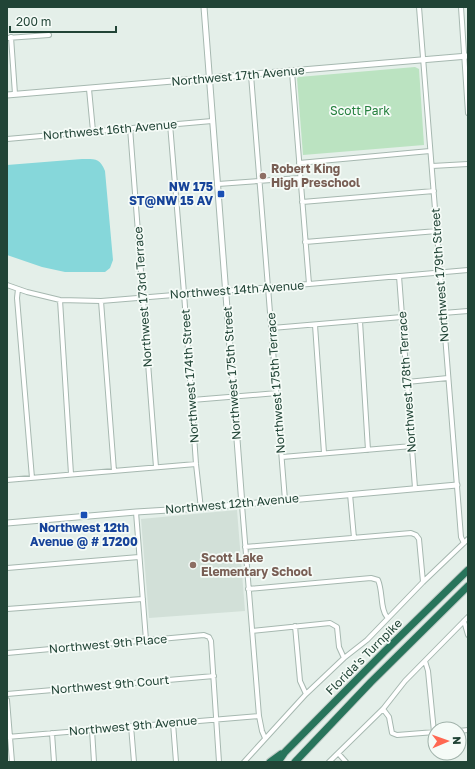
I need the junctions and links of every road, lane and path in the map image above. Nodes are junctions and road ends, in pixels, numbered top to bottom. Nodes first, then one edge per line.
1 (204, 7) edge
2 (419, 7) edge
3 (461, 7) edge
4 (49, 35) dead end
5 (9, 38) edge
6 (466, 57) edge
7 (423, 60) junction
8 (292, 72) junction
9 (251, 75) junction
10 (209, 78) junction
11 (89, 89) junction
12 (14, 94) junction
13 (7, 95) edge
14 (467, 98) edge
15 (468, 113) edge
16 (212, 121) junction
17 (170, 124) junction
18 (130, 128) junction
19 (93, 132) junction
20 (7, 139) edge
21 (430, 151) junction
22 (299, 163) junction
23 (468, 164) edge
24 (432, 166) junction
25 (300, 178) junction
26 (261, 181) junction
27 (218, 184) junction
28 (434, 191) junction
29 (302, 202) junction
30 (437, 231) junction
31 (305, 242) junction
32 (468, 270) edge
33 (440, 272) junction
34 (399, 276) junction
35 (309, 284) junction
36 (7, 285) edge
37 (269, 288) junction
38 (18, 289) junction
39 (226, 291) junction
40 (184, 294) junction
41 (143, 298) junction
42 (60, 300) junction
43 (101, 301) junction
44 (468, 311) edge
45 (443, 313) junction
46 (402, 317) junction
47 (360, 320) junction
48 (315, 325) junction
49 (272, 328) junction
50 (448, 378) junction
51 (407, 382) junction
52 (277, 393) junction
53 (233, 396) junction
54 (192, 400) junction
55 (412, 446) junction
56 (368, 450) junction
57 (324, 454) junction
58 (282, 457) junction
59 (196, 464) junction
60 (156, 467) junction
61 (114, 471) junction
62 (72, 474) junction
63 (32, 478) junction
64 (7, 480) edge
65 (456, 485) junction
66 (416, 488) junction
67 (350, 494) junction
68 (285, 500) junction
69 (242, 505) junction
70 (200, 508) junction
71 (136, 512) junction
72 (7, 523) edge
73 (354, 538) junction
74 (468, 539) edge
75 (464, 543) junction
76 (245, 547) junction
77 (139, 557) junction
78 (7, 568) edge
79 (468, 570) edge
80 (423, 582) junction
81 (468, 586) edge
82 (248, 589) junction
83 (143, 599) junction
84 (7, 609) edge
85 (387, 617) junction
86 (468, 617) edge
87 (464, 621) junction
88 (295, 626) junction
89 (252, 631) junction
90 (468, 635) edge
91 (146, 640) junction
92 (7, 653) edge
93 (344, 658) junction
94 (425, 661) junction
95 (214, 676) junction
96 (7, 694) edge
97 (306, 694) junction
98 (7, 700) edge
99 (383, 708) junction
100 (259, 716) junction
101 (216, 719) junction
102 (433, 721) edge
103 (173, 723) junction
104 (131, 726) junction
105 (92, 730) junction
106 (52, 733) junction
107 (427, 733) edge
108 (9, 737) edge
109 (266, 738) junction
110 (285, 752) junction
111 (338, 753) junction
112 (12, 762) edge
113 (54, 762) edge
114 (94, 762) edge
115 (134, 762) edge
116 (176, 762) edge
117 (219, 762) edge
118 (244, 762) edge
119 (270, 762) edge
120 (278, 762) edge
121 (295, 762) edge
122 (329, 762) edge
123 (346, 762) edge

1 - 10 street, Northwest 175th Street
2 - 7 street, Northwest 179th Street
3 - 6 street
4 - 5 street
5 - 12 street
6 - 7 street, Northwest 17th Avenue
6 - 14 street
7 - 8 street, Northwest 17th Avenue
7 - 21 street, Northwest 179th Street
8 - 9 street, Northwest 17th Avenue
8 - 22 street
9 - 10 street, Northwest 17th Avenue
9 - 26 street, Northwest 175th Terrace
10 - 11 street, Northwest 17th Avenue
10 - 16 street, Northwest 175th Street
11 - 12 street, Northwest 17th Avenue
11 - 19 street
12 - 13 street, Northwest 17th Avenue
14 - 15 street
16 - 17 street, Northwest 16th Avenue
16 - 27 street, Northwest 175th Street
17 - 18 street, Northwest 16th Avenue
17 - 40 street, Northwest 174th Street
18 - 19 street, Northwest 16th Avenue
18 - 41 street, Northwest 173rd Terrace
19 - 20 street, Northwest 16th Avenue
21 - 22 street
21 - 24 street, Northwest 179th Street
22 - 25 street
23 - 24 street
24 - 28 street, Northwest 179th Street
25 - 26 street
25 - 29 street
26 - 27 street
26 - 37 street, Northwest 175th Terrace
27 - 39 street, Northwest 175th Street
28 - 29 street
28 - 30 street, Northwest 179th Street
29 - 31 street
30 - 31 street
30 - 33 street, Northwest 179th Street
31 - 35 street
32 - 33 street, Northwest 14th Avenue
33 - 34 street, Northwest 14th Avenue
33 - 45 street, Northwest 179th Street
34 - 35 street, Northwest 14th Avenue
34 - 46 street, Northwest 178th Terrace
35 - 37 street, Northwest 14th Avenue
36 - 38 street, Northwest 14th Avenue
37 - 39 street, Northwest 14th Avenue
37 - 49 street, Northwest 175th Terrace
38 - 42 street, Northwest 14th Avenue
38 - 63 street
39 - 40 street, Northwest 14th Avenue
39 - 53 street, Northwest 175th Street
40 - 41 street, Northwest 14th Avenue
40 - 54 street, Northwest 174th Street
41 - 43 street, Northwest 14th Avenue
41 - 60 street, Northwest 173rd Terrace
42 - 43 street, Northwest 14th Avenue
42 - 62 street
43 - 61 street
44 - 45 street
45 - 50 street, Northwest 179th Street
46 - 47 street
46 - 51 street, Northwest 178th Terrace
47 - 48 street
47 - 56 street
48 - 49 street
48 - 57 street
49 - 52 street, Northwest 175th Terrace
50 - 51 street
50 - 65 street, Northwest 179th Street
51 - 55 street, Northwest 178th Terrace
52 - 53 street
52 - 58 street, Northwest 175th Terrace
53 - 54 street
53 - 69 street, Northwest 175th Street
54 - 59 street, Northwest 174th Street
55 - 56 street
55 - 66 street, Northwest 178th Terrace
56 - 57 street
57 - 58 street
58 - 68 street, Northwest 175th Terrace
59 - 60 street
59 - 70 street, Northwest 174th Street
60 - 61 street
61 - 62 street
62 - 63 street
63 - 64 street
65 - 66 street, Northwest 12th Avenue
65 - 75 street, Northwest 179th Street
66 - 67 street, Northwest 12th Avenue
67 - 68 street, Northwest 12th Avenue
67 - 73 street
68 - 69 street, Northwest 12th Avenue
69 - 70 street, Northwest 12th Avenue
69 - 76 street, Northwest 175th Street
70 - 71 street, Northwest 12th Avenue
71 - 72 street, Northwest 12th Avenue
71 - 77 street
73 - 76 street
73 - 80 street
74 - 75 street
75 - 80 street
76 - 82 street, Northwest 175th Street
77 - 78 street
77 - 83 street
79 - 110 highway, Florida's Turnpike
80 - 85 street
81 - 121 highway, Florida's Turnpike
82 - 85 street
82 - 89 street, Northwest 175th Street
83 - 84 street
83 - 91 street
85 - 93 street
86 - 87 street
87 - 90 street
87 - 94 street
88 - 89 street
88 - 93 street
88 - 97 street
89 - 100 street, Northwest 175th Street
91 - 92 street, Northwest 9th Place
91 - 95 street, Northwest 9th Place
93 - 97 street
94 - 99 street
94 - 102 street
95 - 96 street, Northwest 9th Court
95 - 101 street
97 - 109 street
98 - 108 street
99 - 107 street
99 - 111 street
100 - 101 street, Northwest 9th Avenue
100 - 109 street, Northwest 175th Street
101 - 103 street, Northwest 9th Avenue
101 - 117 street
103 - 104 street, Northwest 9th Avenue
103 - 116 street
104 - 105 street, Northwest 9th Avenue
104 - 115 street
105 - 106 street, Northwest 9th Avenue
105 - 114 street
106 - 108 street, Northwest 9th Avenue
106 - 113 street
108 - 112 street
109 - 118 street
110 - 119 highway
110 - 120 highway, Florida's Turnpike
111 - 122 street
111 - 123 street

